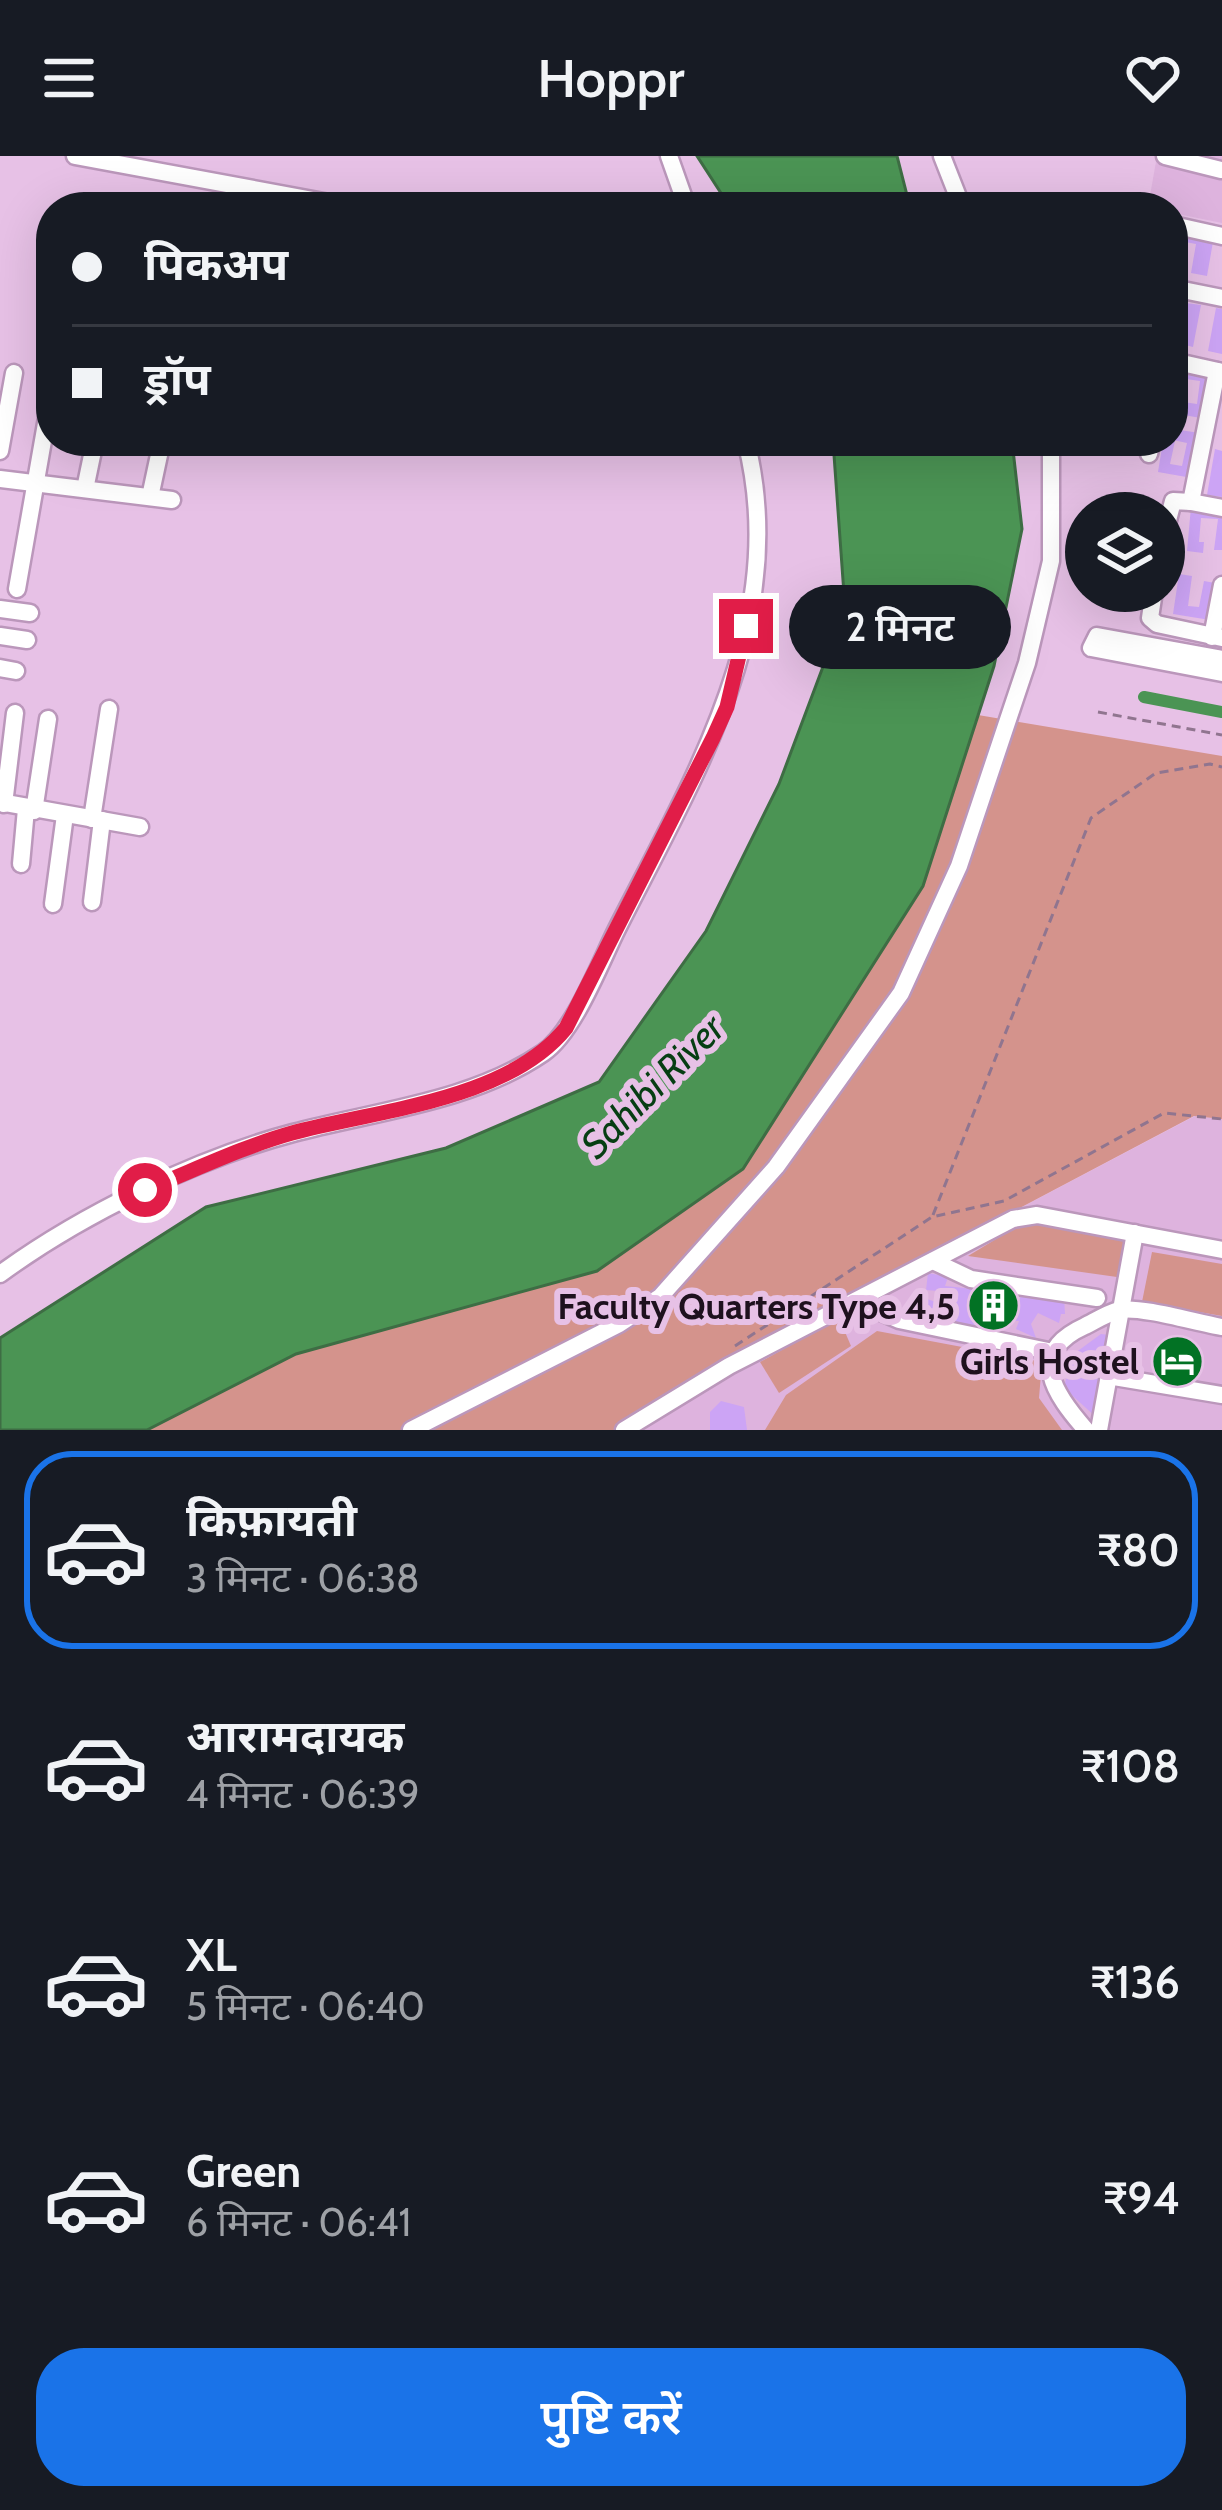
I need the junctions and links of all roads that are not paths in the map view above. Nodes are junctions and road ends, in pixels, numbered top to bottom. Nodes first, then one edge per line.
1 (75, 156) edge
2 (669, 156) edge
3 (942, 156) edge
4 (1165, 156) edge
5 (1221, 170) edge
6 (270, 192) edge
7 (681, 192) edge
8 (956, 192) edge
9 (1188, 228) edge
10 (1222, 236) edge
11 (1188, 291) edge
12 (1222, 298) edge
13 (1188, 364) edge
14 (1219, 371) edge
15 (14, 373) dead end
16 (0, 451) edge
17 (41, 456) edge
18 (92, 456) edge
19 (159, 456) edge
20 (748, 456) edge
21 (1051, 456) edge
22 (0, 479) edge
23 (37, 483) junction
24 (85, 489) junction
25 (150, 497) junction
26 (172, 500) dead end
27 (1185, 502) edge
28 (1191, 502) junction
29 (1222, 508) edge
30 (1222, 585) edge
31 (17, 589) dead end
32 (0, 609) edge
33 (1151, 612) edge
34 (30, 614) dead end
35 (0, 636) edge
36 (1217, 638) edge
37 (27, 640) dead end
38 (1222, 659) edge
39 (1222, 673) edge
40 (109, 709) dead end
41 (15, 713) dead end
42 (48, 719) dead end
43 (2, 803) edge
44 (30, 810) junction
45 (65, 815) junction
46 (97, 820) junction
47 (140, 826) dead end
48 (21, 864) dead end
49 (92, 902) dead end
50 (53, 904) dead end
51 (1135, 1234) junction
52 (1222, 1250) edge
53 (932, 1261) junction
54 (0, 1274) edge
55 (1097, 1298) dead end
56 (856, 1300) junction
57 (1122, 1309) junction
58 (1222, 1328) edge
59 (1053, 1352) junction
60 (1108, 1376) junction
61 (1222, 1395) edge
62 (411, 1430) edge
63 (624, 1430) edge
64 (1086, 1430) edge
65 (1100, 1430) edge

1 - 6 street
2 - 7 street
3 - 8 street
4 - 5 street
9 - 10 street
11 - 12 street
13 - 14 street
14 - 28 street
15 - 16 street
17 - 23 street
18 - 24 street
19 - 25 street
20 - 54 street
21 - 62 street
22 - 23 street
23 - 24 street
23 - 31 street
24 - 25 street
25 - 26 street
27 - 28 street
28 - 29 street
30 - 36 street
32 - 34 street
33 - 36 street
35 - 37 street
38 - 39 street
40 - 46 street
41 - 43 street
42 - 44 street
43 - 44 street
44 - 45 street
44 - 48 street
45 - 46 street
45 - 50 street
46 - 47 street
46 - 49 street
51 - 52 street
51 - 53 street
51 - 57 street
53 - 55 street
53 - 56 street
56 - 59 street
56 - 63 street
57 - 58 street
57 - 59 street
57 - 60 street
59 - 64 street
60 - 61 street
60 - 65 street

